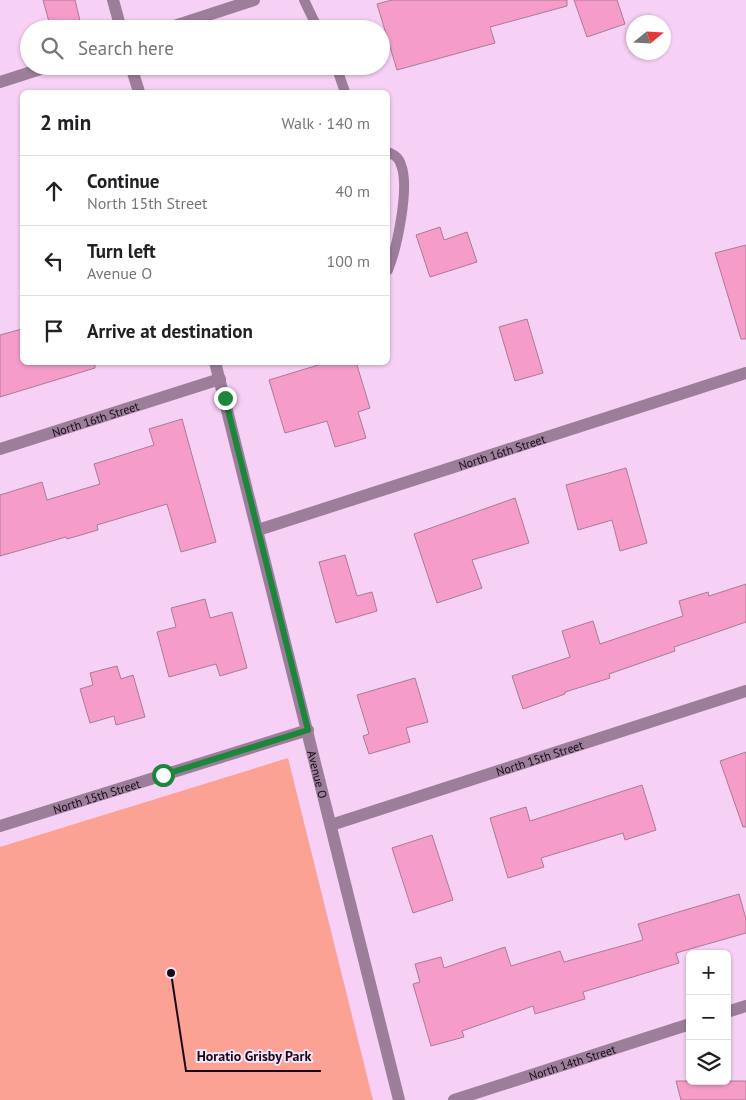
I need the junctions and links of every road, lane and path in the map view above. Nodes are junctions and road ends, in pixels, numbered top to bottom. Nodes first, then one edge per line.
1 (113, 0) edge
2 (254, 0) edge
3 (304, 0) edge
4 (119, 20) edge
5 (193, 20) edge
6 (314, 20) edge
7 (22, 75) edge
8 (134, 75) edge
9 (339, 75) edge
10 (0, 82) edge
11 (138, 90) edge
12 (344, 90) edge
13 (390, 153) edge
14 (390, 264) edge
15 (216, 365) edge
16 (746, 372) edge
17 (220, 379) junction
18 (0, 449) edge
19 (258, 530) junction
20 (746, 691) edge
21 (308, 730) junction
22 (331, 825) junction
23 (0, 826) edge
24 (746, 1006) edge
25 (731, 1011) edge
26 (686, 1025) edge
27 (399, 1100) edge
28 (454, 1100) edge

1 - 4 street
2 - 5 street
3 - 6 lane
7 - 10 street
8 - 11 street
9 - 12 lane
13 - 14 lane
15 - 17 street, Avenue O
16 - 19 street, North 16th Street
17 - 18 street, North 16th Street
17 - 19 street, Avenue O
19 - 21 street, Avenue O
20 - 22 street, North 15th Street
21 - 22 street, Avenue O
21 - 23 street, North 15th Street
22 - 27 street, Avenue O
24 - 25 street
26 - 28 street, North 14th Street

